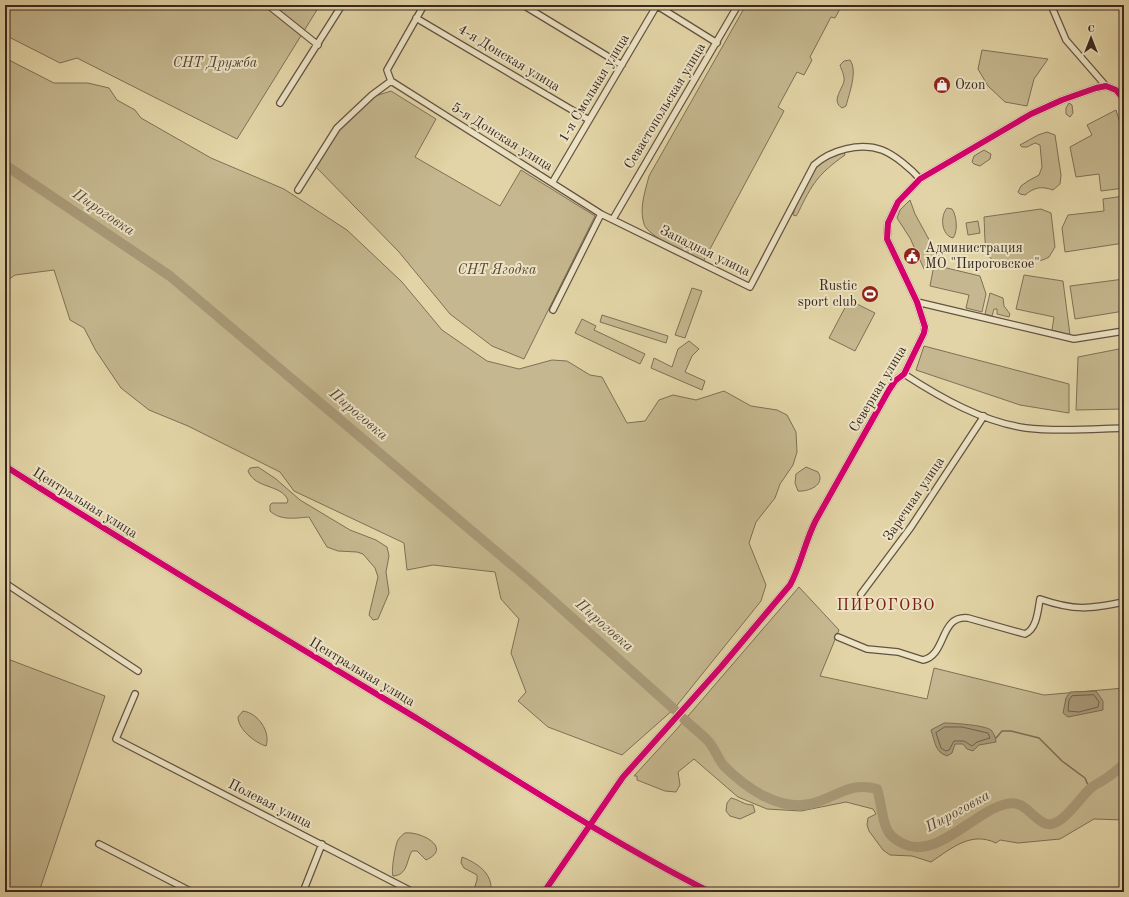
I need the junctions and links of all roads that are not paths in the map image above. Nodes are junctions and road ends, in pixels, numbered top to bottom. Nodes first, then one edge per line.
1 (268, 5) edge
2 (342, 5) edge
3 (424, 5) edge
4 (523, 5) edge
5 (657, 5) edge
6 (738, 5) edge
7 (1051, 5) edge
8 (1122, 5) edge
9 (1124, 10) edge
10 (416, 18) junction
11 (717, 43) junction
12 (318, 44) junction
13 (622, 66) junction
14 (391, 81) junction
15 (1106, 86) junction
16 (1124, 100) edge
17 (280, 103) dead end
18 (589, 120) junction
19 (920, 179) junction
20 (552, 183) junction
21 (298, 190) dead end
22 (601, 214) junction
23 (613, 219) junction
24 (917, 302) junction
25 (553, 310) dead end
26 (1124, 331) edge
27 (904, 374) junction
28 (984, 416) junction
29 (1124, 428) edge
30 (5, 466) edge
31 (5, 583) edge
32 (861, 594) dead end
33 (1124, 602) edge
34 (838, 637) dead end
35 (138, 671) dead end
36 (136, 694) dead end
37 (590, 827) junction
38 (99, 844) dead end
39 (322, 844) junction
40 (192, 892) edge
41 (303, 892) edge
42 (412, 892) edge
43 (544, 892) edge
44 (710, 892) edge

1 - 12 street
2 - 12 street
3 - 10 street
4 - 13 street
5 - 11 street
5 - 13 street, 1-я Смольная улица
6 - 11 street, Севастопольская улица
7 - 15 street
8 - 9 main road
10 - 14 street
10 - 18 street, 4-я Донская улица
11 - 23 street, Севастопольская улица
12 - 17 street
13 - 18 street, 1-я Смольная улица
14 - 20 street, 5-я Донская улица
14 - 21 street
15 - 16 street
15 - 19 street, Северная улица
18 - 20 street, 1-я Смольная улица
19 - 23 street, Западная улица
19 - 24 street, Северная улица
20 - 22 street, 5-я Донская улица
22 - 23 street, Западная улица
22 - 25 street
24 - 26 street
24 - 27 street, Северная улица
27 - 28 street
27 - 37 street, Северная улица
28 - 29 street
28 - 32 street, Заречная улица
30 - 37 street, Центральная улица
31 - 35 street
33 - 34 street
36 - 39 street, Полевая улица
37 - 43 street, Северная улица
37 - 44 street, Центральная улица
38 - 40 street
39 - 41 street
39 - 42 street, Полевая улица

